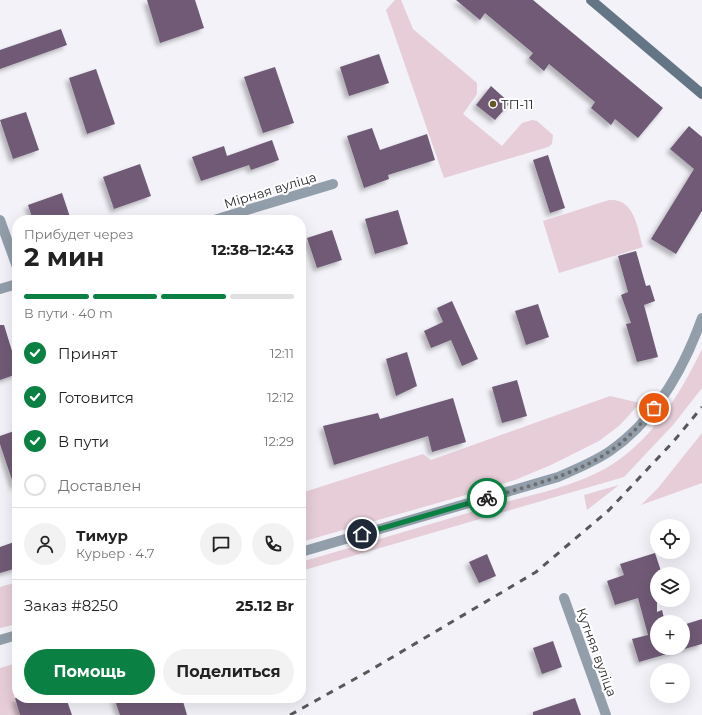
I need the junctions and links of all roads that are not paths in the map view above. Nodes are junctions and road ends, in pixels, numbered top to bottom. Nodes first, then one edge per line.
1 (591, 0) edge
2 (702, 94) edge
3 (334, 184) dead end
4 (231, 215) edge
5 (0, 220) edge
6 (12, 253) edge
7 (12, 285) edge
8 (0, 289) edge
9 (702, 318) edge
10 (306, 551) edge
11 (564, 598) dead end
12 (12, 636) edge
13 (0, 640) edge
14 (606, 715) edge

1 - 2 main road
3 - 4 street, Мірная вуліца
5 - 6 street
7 - 8 street
9 - 10 street
11 - 14 street, Кутняя вуліца
12 - 13 street

